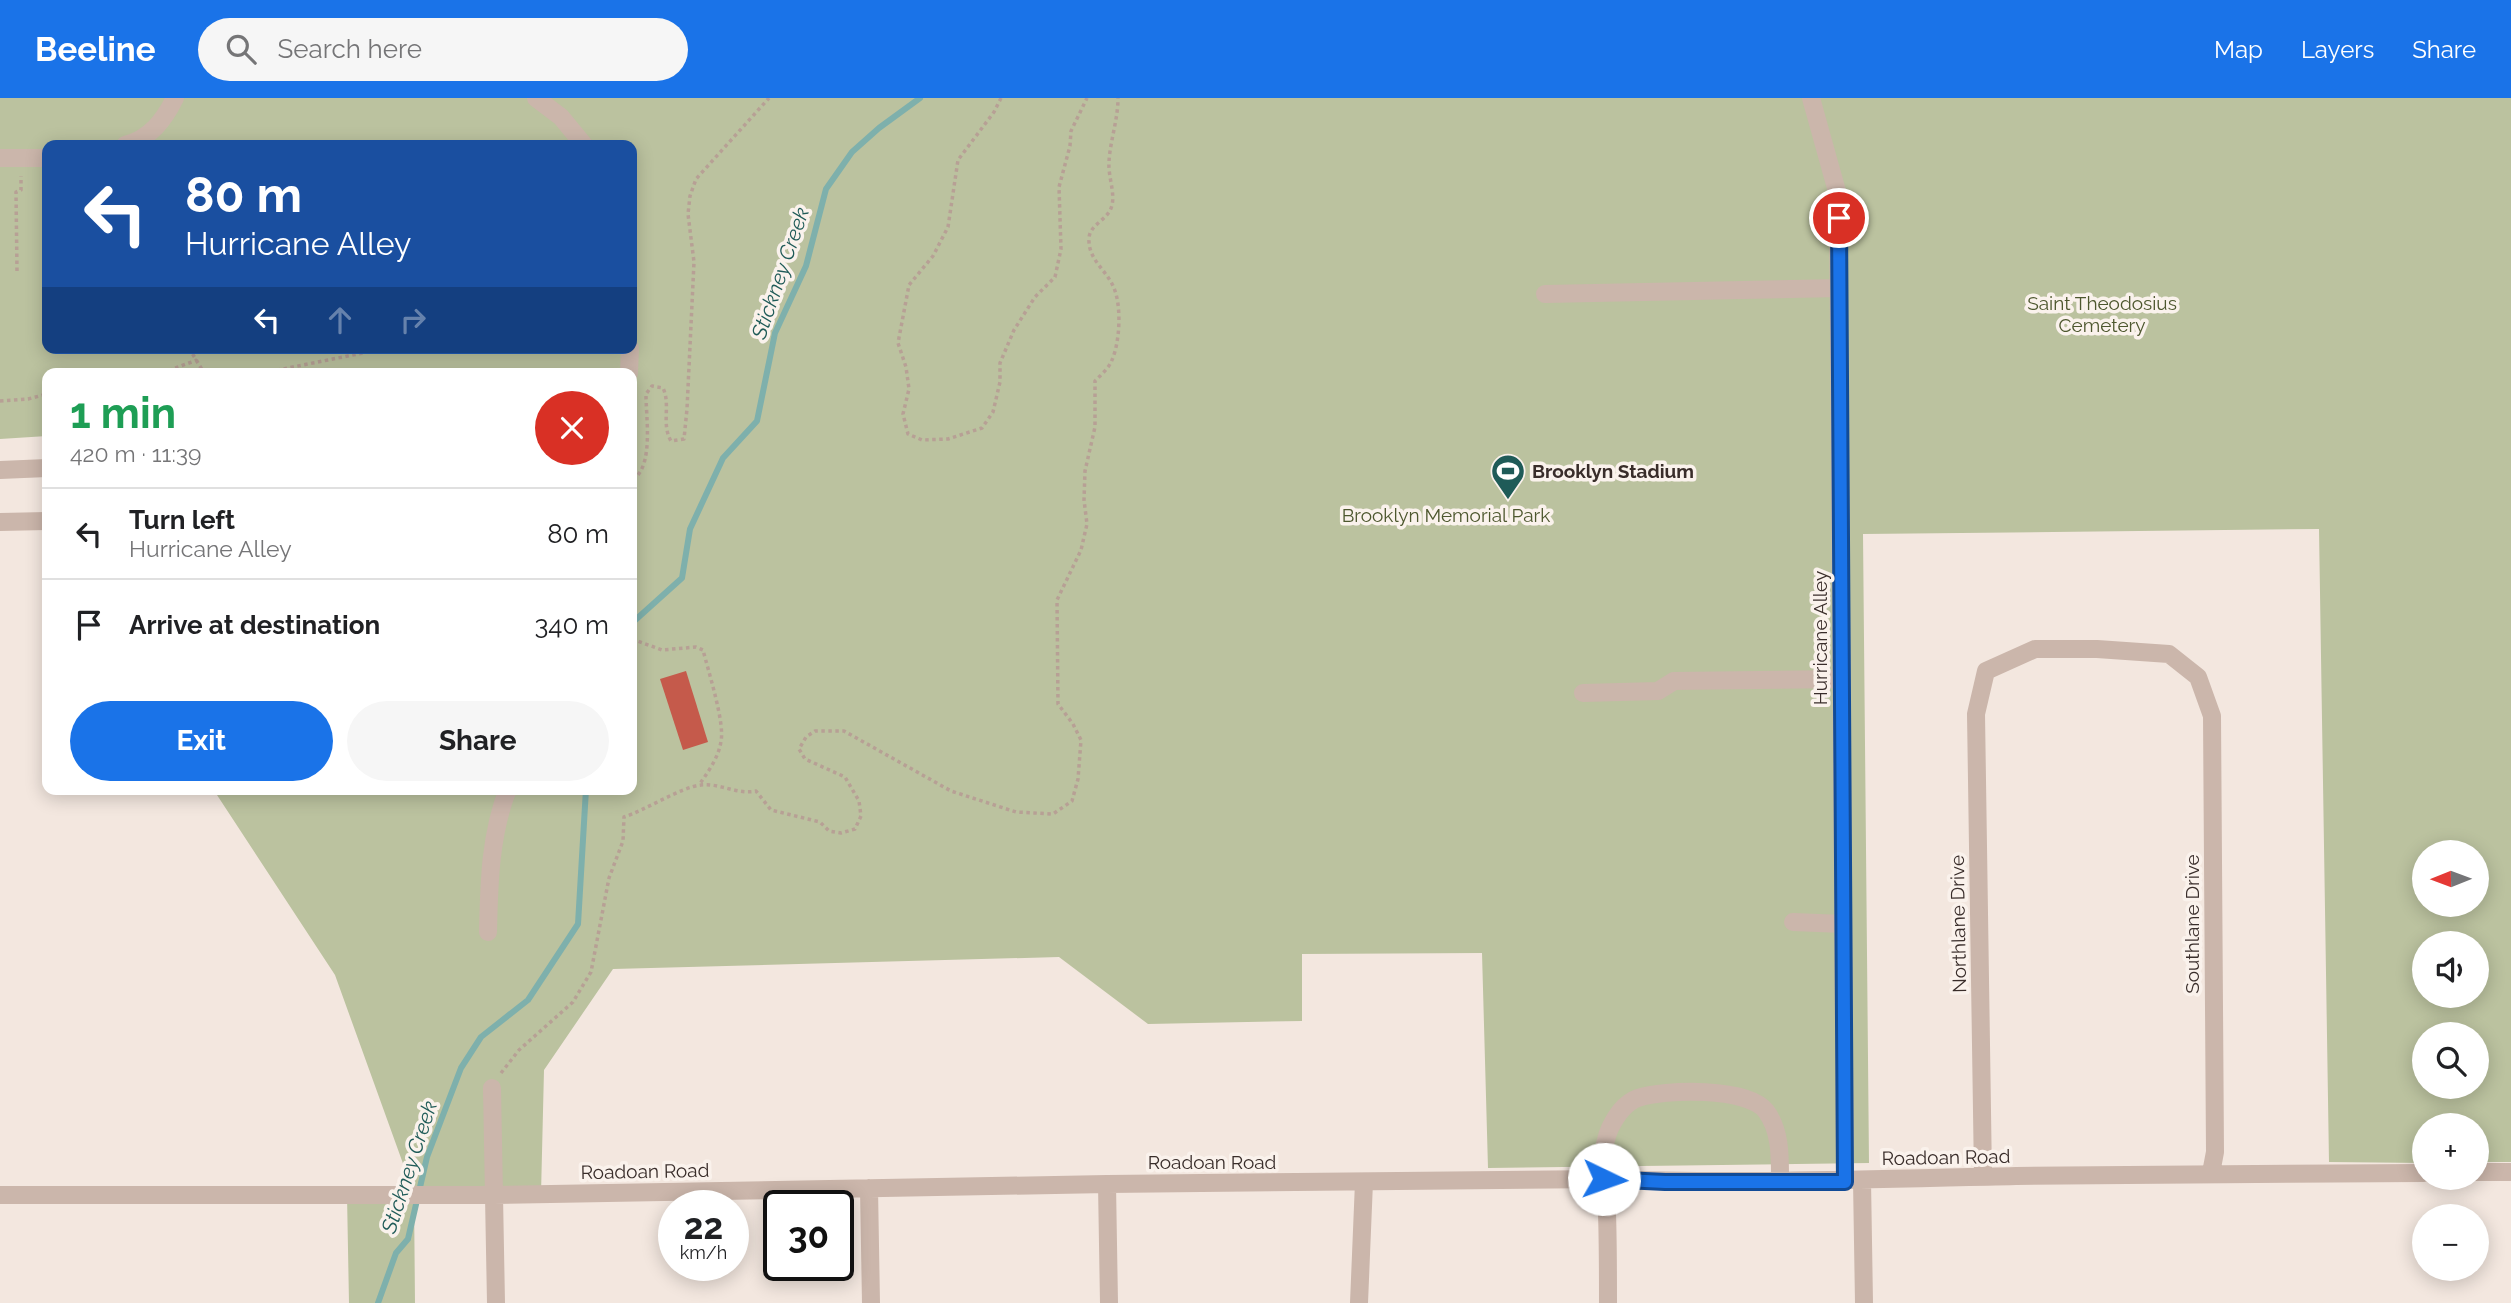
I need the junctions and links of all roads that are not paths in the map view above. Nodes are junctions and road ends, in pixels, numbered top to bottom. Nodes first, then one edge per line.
1 (175, 98) edge
2 (536, 98) edge
3 (1811, 98) edge
4 (142, 140) edge
5 (580, 140) edge
6 (0, 158) edge
7 (42, 158) edge
8 (1839, 288) junction
9 (1545, 294) dead end
10 (42, 468) edge
11 (0, 470) edge
12 (42, 520) edge
13 (0, 522) edge
14 (2198, 677) joint
15 (1842, 679) junction
16 (1583, 693) dead end
17 (506, 795) edge
18 (1793, 922) dead end
19 (1843, 924) junction
20 (488, 932) dead end
21 (492, 1088) road end
22 (2211, 1172) junction
23 (2412, 1172) edge
24 (2489, 1172) edge
25 (2511, 1172) edge
26 (1983, 1177) junction
27 (1604, 1179) junction
28 (1853, 1181) junction
29 (1364, 1182) junction
30 (1780, 1182) junction
31 (1107, 1184) junction
32 (869, 1188) junction
33 (0, 1195) edge
34 (494, 1195) junction
35 (496, 1303) edge
36 (871, 1303) edge
37 (1109, 1303) edge
38 (1359, 1303) edge
39 (1608, 1303) edge
40 (1864, 1303) edge

1 - 4 street
2 - 5 street
3 - 8 street, Hurricane Alley
6 - 7 street
8 - 9 street
8 - 15 street, Hurricane Alley
10 - 11 street
12 - 13 street
14 - 22 street, Southlane Drive
14 - 26 street, Northlane Drive
15 - 16 street
15 - 19 street, Hurricane Alley
17 - 20 street
18 - 19 street
19 - 28 street, Hurricane Alley
21 - 34 street
22 - 23 street, Roadoan Road
22 - 26 street, Roadoan Road
24 - 25 street
26 - 28 street, Roadoan Road
27 - 29 street, Roadoan Road
27 - 30 street, Roadoan Road
27 - 30 street
27 - 39 street
28 - 30 street, Roadoan Road
28 - 40 street, Hurricane Alley
29 - 31 street, Roadoan Road
29 - 38 street
31 - 32 street, Roadoan Road
31 - 37 street
32 - 34 street, Roadoan Road
32 - 36 street
33 - 34 street, Roadoan Road
34 - 35 street

